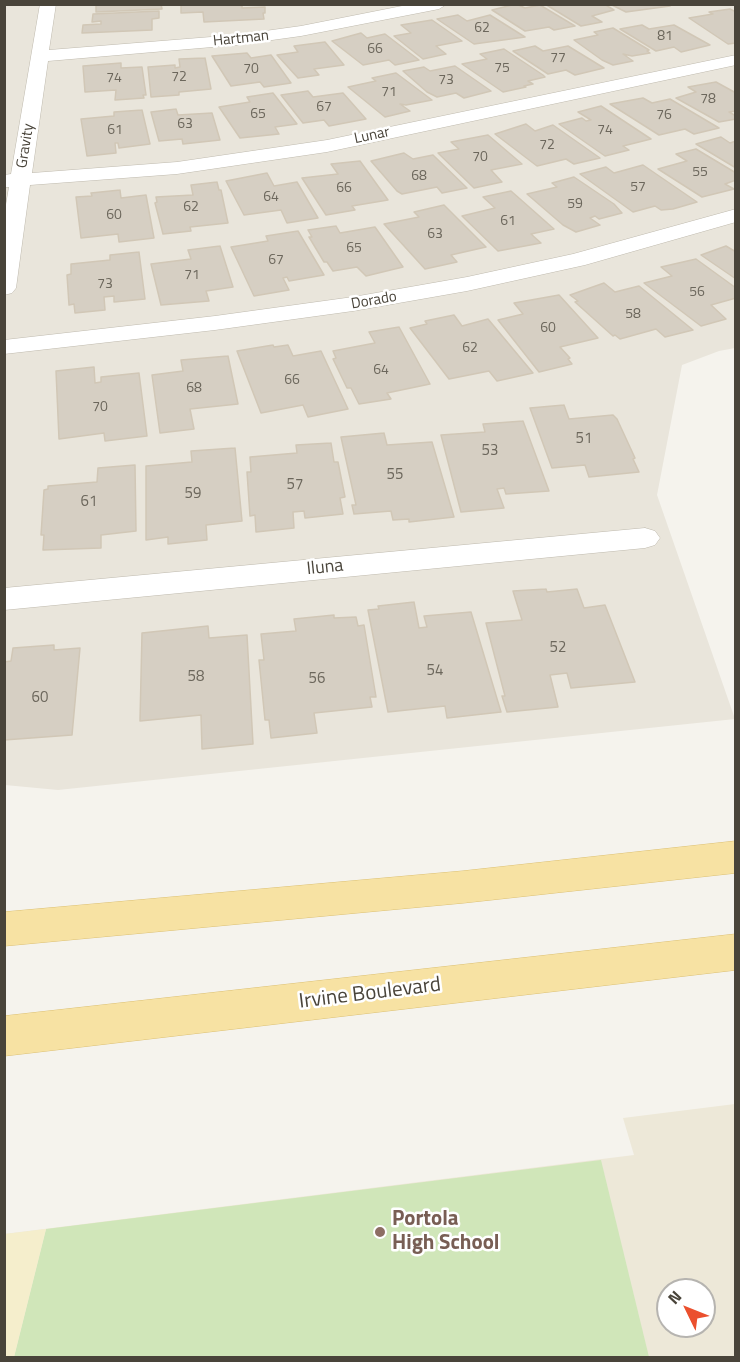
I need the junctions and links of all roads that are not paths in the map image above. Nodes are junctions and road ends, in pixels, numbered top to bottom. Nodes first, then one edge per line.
1 (48, 4) edge
2 (439, 4) edge
3 (296, 13) dead end
4 (301, 31) junction
5 (40, 56) junction
6 (735, 60) edge
7 (13, 181) edge
8 (735, 215) edge
9 (4, 288) edge
10 (4, 347) edge
11 (645, 538) dead end
12 (4, 599) edge
13 (735, 857) edge
14 (4, 929) edge
15 (735, 952) edge
16 (4, 1036) edge

1 - 5 street, Gravity
2 - 4 street, Hartman
3 - 4 street
4 - 5 street, Hartman
5 - 7 street, Gravity
6 - 7 street, Lunar
7 - 9 street, Gravity
8 - 10 street, Dorado
11 - 12 street, Iluna
13 - 14 main road
15 - 16 main road, Irvine Boulevard

